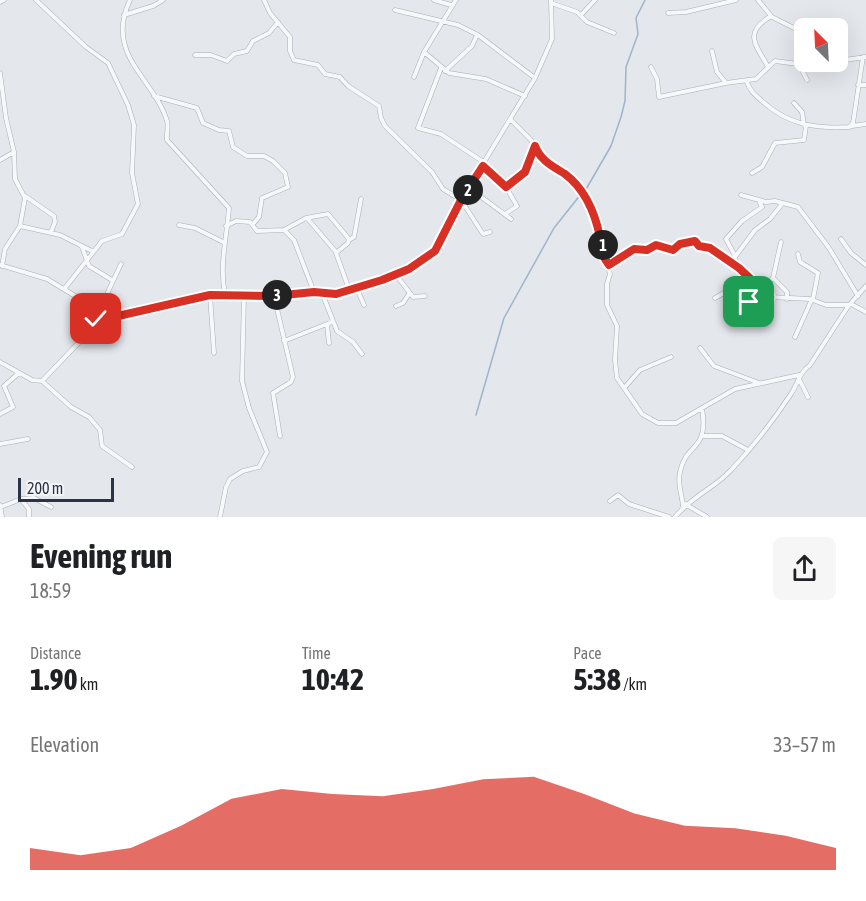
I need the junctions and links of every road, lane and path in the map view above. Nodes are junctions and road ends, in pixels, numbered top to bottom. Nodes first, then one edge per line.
1 (36, 0) edge
2 (130, 0) edge
3 (163, 0) edge
4 (264, 0) edge
5 (434, 0) edge
6 (456, 0) edge
7 (595, 0) edge
8 (736, 0) edge
9 (758, 0) edge
10 (551, 1) edge
11 (451, 5) junction
12 (395, 10) dead end
13 (668, 13) dead end
14 (124, 15) junction
15 (581, 15) junction
16 (771, 16) junction
17 (444, 20) junction
18 (278, 22) junction
19 (794, 28) edge
20 (614, 33) dead end
21 (477, 35) junction
22 (712, 51) dead end
23 (424, 52) junction
24 (195, 55) dead end
25 (864, 57) edge
26 (848, 59) edge
27 (794, 62) edge
28 (768, 67) junction
29 (651, 68) dead end
30 (443, 70) junction
31 (802, 72) edge
32 (0, 73) edge
33 (414, 76) dead end
34 (535, 78) junction
35 (807, 80) dead end
36 (747, 82) junction
37 (726, 83) junction
38 (858, 85) junction
39 (866, 85) edge
40 (153, 96) junction
41 (525, 96) junction
42 (794, 103) dead end
43 (510, 119) junction
44 (866, 124) edge
45 (805, 126) junction
46 (851, 126) junction
47 (535, 146) junction
48 (14, 152) junction
49 (0, 160) edge
50 (484, 165) junction
51 (752, 173) dead end
52 (506, 187) junction
53 (469, 188) junction
54 (741, 195) dead end
55 (25, 196) junction
56 (362, 199) dead end
57 (461, 200) junction
58 (759, 200) junction
59 (782, 204) junction
60 (505, 214) junction
61 (307, 218) junction
62 (511, 219) dead end
63 (253, 224) junction
64 (179, 225) dead end
65 (20, 226) junction
66 (226, 227) junction
67 (284, 230) junction
68 (51, 232) junction
69 (490, 232) dead end
70 (841, 239) dead end
71 (349, 240) junction
72 (223, 242) junction
73 (781, 242) dead end
74 (82, 247) junction
75 (92, 251) junction
76 (336, 252) junction
77 (798, 254) dead end
78 (735, 257) junction
79 (86, 261) junction
80 (121, 264) dead end
81 (609, 265) junction
82 (866, 265) edge
83 (1, 266) edge
84 (736, 266) junction
85 (396, 275) junction
86 (773, 278) junction
87 (112, 280) junction
88 (275, 282) dead end
89 (866, 286) edge
90 (66, 288) junction
91 (357, 289) junction
92 (762, 290) junction
93 (314, 292) junction
94 (350, 292) junction
95 (322, 293) junction
96 (409, 293) junction
97 (225, 294) junction
98 (210, 295) junction
99 (244, 296) junction
100 (275, 296) junction
101 (425, 296) dead end
102 (858, 296) junction
103 (770, 297) junction
104 (715, 298) dead end
105 (786, 299) junction
106 (813, 299) junction
107 (850, 304) junction
108 (364, 305) dead end
109 (396, 306) dead end
110 (100, 311) junction
111 (866, 312) edge
112 (333, 321) junction
113 (327, 325) junction
114 (795, 338) dead end
115 (287, 340) junction
116 (329, 343) dead end
117 (700, 348) dead end
118 (214, 353) dead end
119 (362, 354) dead end
120 (671, 357) dead end
121 (0, 362) edge
122 (19, 373) junction
123 (799, 377) junction
124 (42, 381) junction
125 (759, 382) junction
126 (624, 388) junction
127 (808, 397) dead end
128 (702, 408) junction
129 (0, 414) edge
130 (703, 435) junction
131 (280, 436) dead end
132 (28, 439) dead end
133 (0, 444) edge
134 (748, 450) junction
135 (132, 467) dead end
136 (21, 499) junction
137 (610, 501) dead end
138 (1, 505) edge
139 (684, 505) junction
140 (51, 507) dead end
141 (2, 517) edge
142 (29, 517) edge
143 (220, 517) edge
144 (669, 517) edge
145 (675, 517) edge
146 (707, 517) edge

1 - 75 street
2 - 14 street
3 - 14 street
4 - 18 street
5 - 11 street
6 - 11 street
7 - 15 street
8 - 13 street
9 - 16 street
10 - 15 street
10 - 34 street
11 - 17 street
12 - 17 street
14 - 40 street
15 - 20 street
16 - 19 street
16 - 28 street
17 - 21 street
17 - 23 street
18 - 24 street
18 - 57 street
21 - 30 street
21 - 34 street
22 - 37 street
23 - 30 street
23 - 33 street
25 - 26 street
25 - 38 street
27 - 28 street
28 - 36 street
29 - 37 street
30 - 41 street
30 - 50 street
31 - 35 street
32 - 48 street
34 - 41 street
36 - 37 street
36 - 45 street
38 - 39 street
38 - 46 street
40 - 63 street
40 - 66 street
41 - 43 street
42 - 45 street
43 - 47 street
43 - 50 street
44 - 46 street
45 - 46 street
45 - 51 street
47 - 52 street
47 - 81 street
48 - 49 street
48 - 55 street
50 - 52 street
50 - 53 street
52 - 60 street
53 - 57 street
53 - 60 street
54 - 58 street
55 - 65 street
55 - 68 street
56 - 71 street
57 - 69 street
57 - 85 street
58 - 59 street
58 - 78 street
59 - 78 street
59 - 102 street
60 - 62 street
61 - 67 street
61 - 71 street
61 - 76 street
63 - 66 street
63 - 67 street
64 - 72 street
65 - 68 street
65 - 83 street
66 - 72 street
67 - 93 street
68 - 74 street
70 - 82 street
71 - 76 street
72 - 97 street
73 - 86 street
74 - 75 street
74 - 79 street
75 - 79 street
76 - 94 street
77 - 106 street
78 - 84 street
79 - 87 street
79 - 90 street
80 - 87 street
81 - 84 street
81 - 126 street
83 - 90 street
84 - 92 street
85 - 91 street
85 - 96 street
86 - 92 street
86 - 105 street
87 - 110 street
88 - 100 street
89 - 102 street
90 - 110 street
91 - 94 street
91 - 108 street
92 - 103 street
93 - 95 street
93 - 100 street
94 - 95 street
95 - 112 street
96 - 101 street
96 - 109 street
97 - 98 street
97 - 99 street
98 - 110 street
98 - 118 street
99 - 100 street
99 - 143 street
100 - 115 street
102 - 107 street
103 - 104 street
103 - 105 street
105 - 106 street
106 - 107 street
106 - 114 street
107 - 111 street
107 - 123 street
110 - 124 street
112 - 113 street
112 - 119 street
113 - 115 street
113 - 116 street
115 - 131 street
117 - 125 street
120 - 126 street
121 - 122 street
122 - 124 street
122 - 129 street
123 - 125 street
123 - 127 street
123 - 134 street
124 - 135 street
125 - 128 street
126 - 128 street
128 - 130 street
130 - 134 street
130 - 139 street
132 - 133 street
134 - 139 street
136 - 138 street
136 - 140 street
136 - 142 street
137 - 144 street
138 - 141 street
139 - 145 street
139 - 146 street

